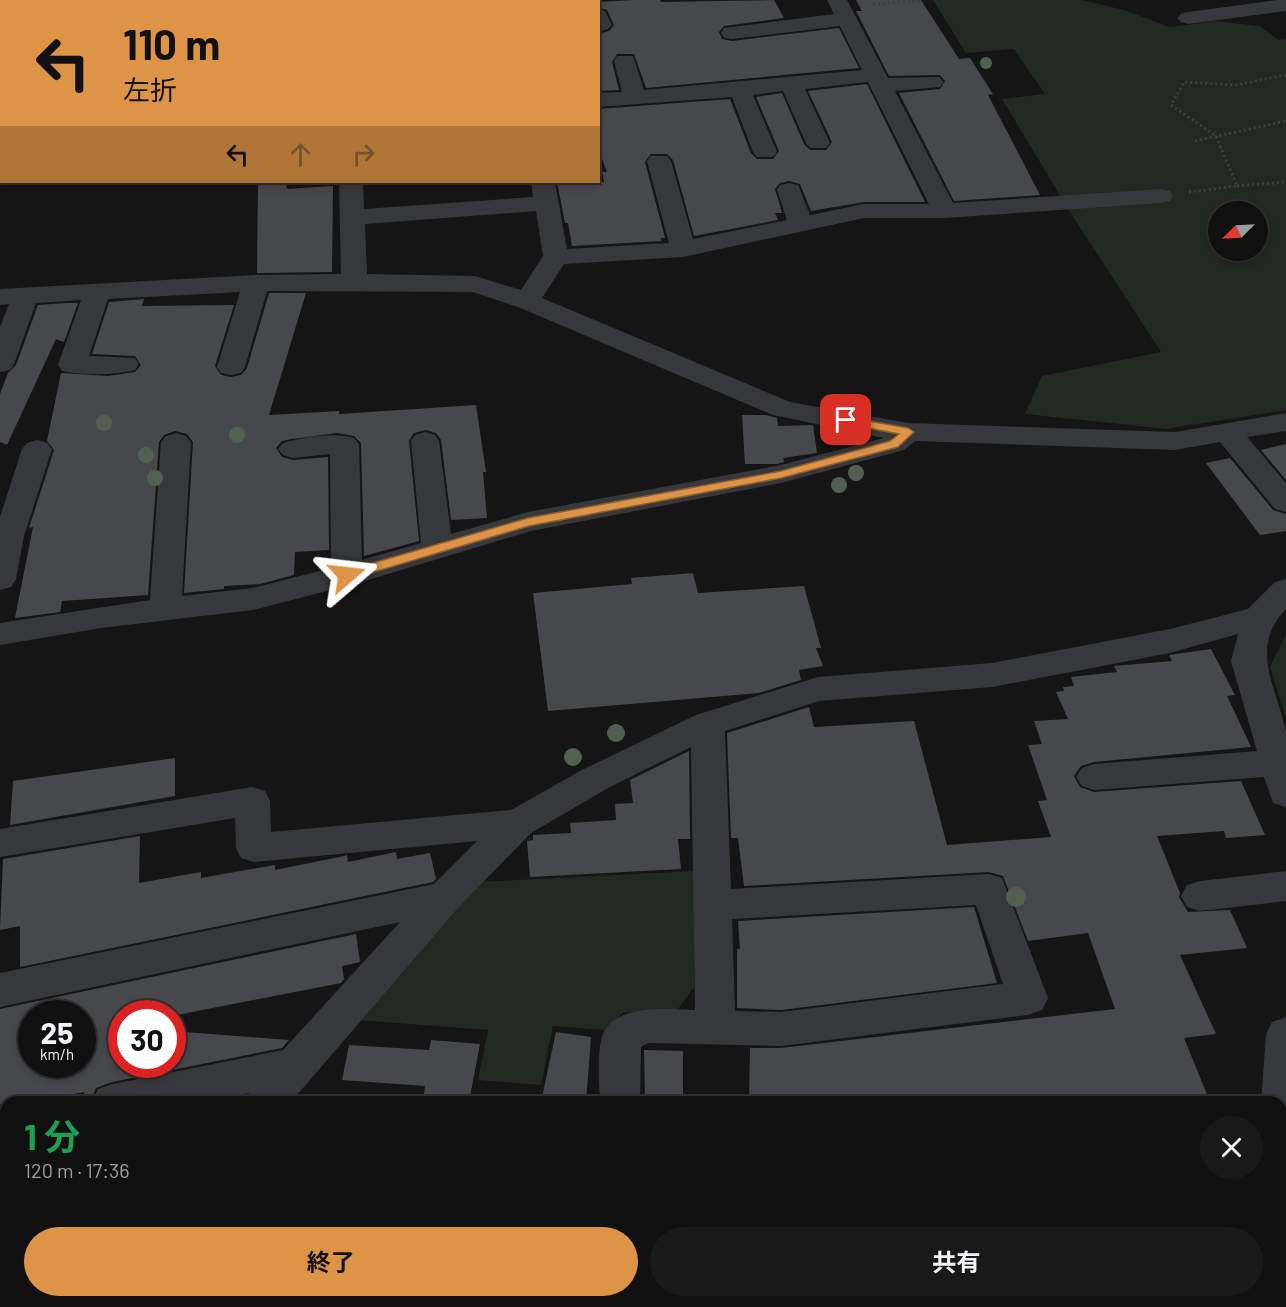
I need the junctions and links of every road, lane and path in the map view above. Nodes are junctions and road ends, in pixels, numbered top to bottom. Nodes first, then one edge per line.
1 (923, 0) edge
2 (1286, 5) edge
3 (842, 8) edge
4 (1188, 18) dead end
5 (732, 33) dead end
6 (625, 61) dead end
7 (1286, 75) edge
8 (878, 80) junction
9 (933, 82) dead end
10 (791, 84) junction
11 (740, 90) junction
12 (635, 98) junction
13 (600, 100) edge
14 (1286, 121) edge
15 (1216, 136) junction
16 (1195, 141) dead end
17 (818, 143) dead end
18 (765, 152) dead end
19 (659, 161) dead end
20 (1286, 182) edge
21 (351, 183) edge
22 (1237, 186) junction
23 (789, 189) dead end
24 (544, 192) edge
25 (1161, 196) joint
26 (945, 211) junction
27 (352, 217) junction
28 (800, 223) junction
29 (683, 249) junction
30 (556, 256) junction
31 (354, 282) junction
32 (256, 283) junction
33 (97, 292) junction
34 (12, 297) edge
35 (527, 301) junction
36 (0, 364) edge
37 (125, 364) dead end
38 (231, 367) dead end
39 (1286, 422) edge
40 (908, 432) junction
41 (1227, 432) junction
42 (425, 441) dead end
43 (176, 442) dead end
44 (38, 449) dead end
45 (293, 449) dead end
46 (1286, 502) edge
47 (437, 548) junction
48 (347, 575) junction
49 (0, 579) edge
50 (1286, 590) edge
51 (165, 610) junction
52 (1259, 617) junction
53 (0, 634) edge
54 (708, 724) junction
55 (1094, 777) dead end
56 (1281, 778) edge
57 (518, 823) junction
58 (0, 843) edge
59 (1286, 886) edge
60 (1200, 896) dead end
61 (445, 897) junction
62 (714, 905) junction
63 (0, 990) edge
64 (715, 1026) junction
65 (1286, 1034) edge
66 (295, 1066) junction
67 (1283, 1089) edge
68 (143, 1096) edge
69 (271, 1096) edge
70 (620, 1096) edge

1 - 3 path
2 - 4 street
3 - 5 street
3 - 8 street
6 - 12 street
7 - 15 path
8 - 9 street
8 - 10 street
8 - 26 street
10 - 11 street
10 - 17 street
11 - 12 street
11 - 18 street
12 - 13 street
14 - 15 path
15 - 16 path
15 - 22 path
19 - 29 street
20 - 22 path
21 - 27 street
22 - 25 path
23 - 28 street
24 - 27 street
24 - 30 street
25 - 26 street
26 - 28 street
27 - 31 street
28 - 29 street
29 - 30 street
30 - 35 street
31 - 32 street
31 - 35 street
32 - 33 street
32 - 38 street
33 - 34 street
33 - 37 street
34 - 36 street
35 - 40 street
39 - 41 street
40 - 41 street
40 - 47 street
41 - 46 street
42 - 47 street
43 - 51 street
44 - 49 street
45 - 48 street
47 - 48 street
48 - 51 street
50 - 52 street
51 - 53 street
52 - 54 street
52 - 56 street
54 - 57 street
54 - 62 street
55 - 56 street
57 - 58 street
57 - 61 street
59 - 60 street
61 - 63 street
61 - 66 street
62 - 64 street
62 - 64 street
64 - 70 street
65 - 67 street
66 - 68 street
66 - 69 street

